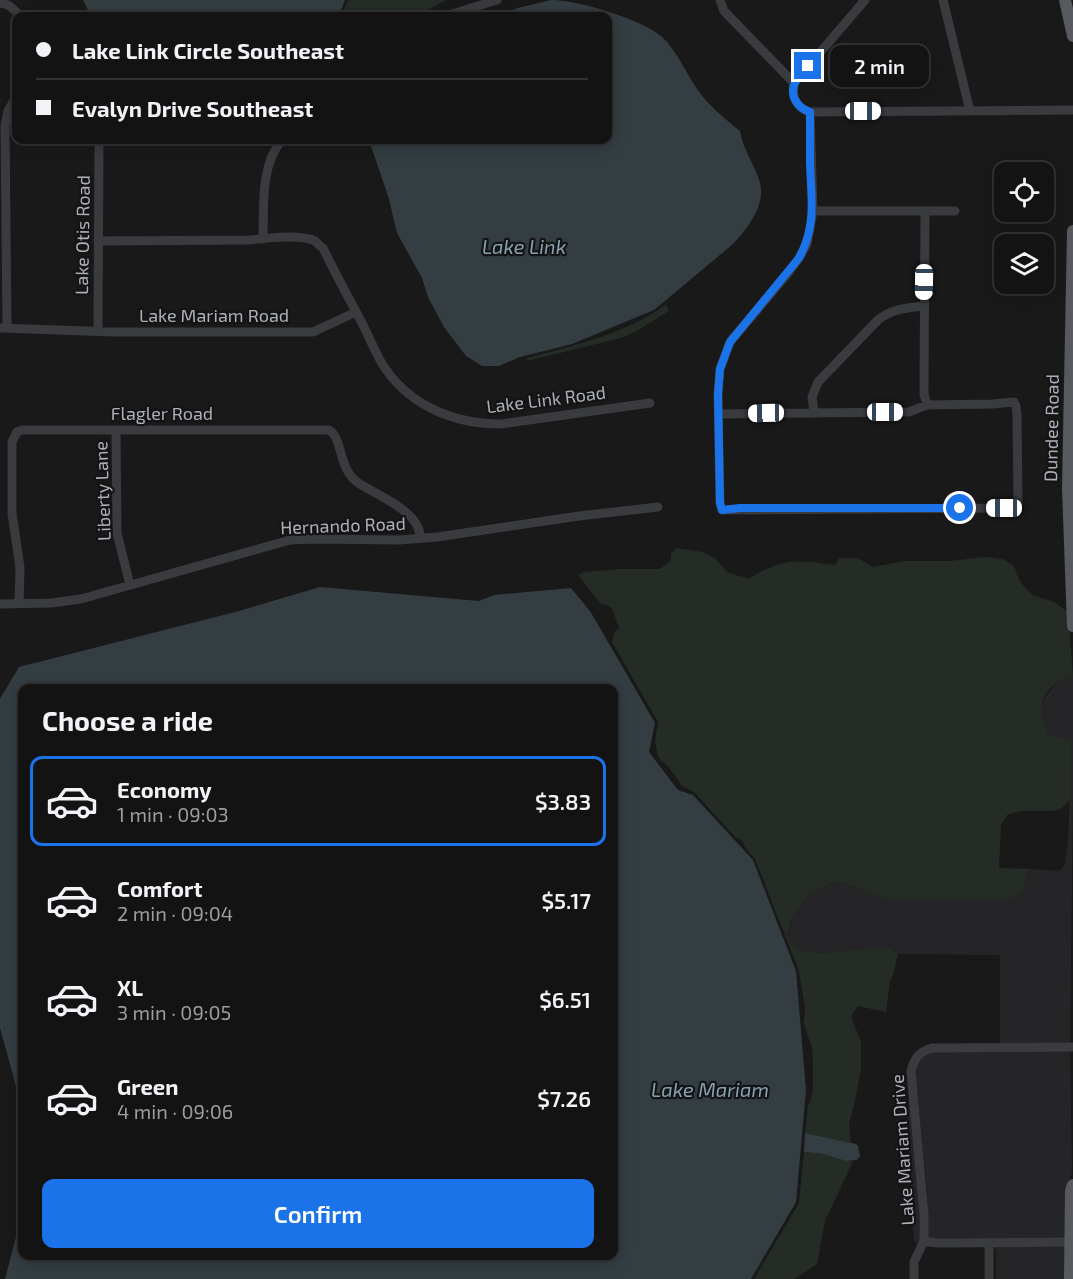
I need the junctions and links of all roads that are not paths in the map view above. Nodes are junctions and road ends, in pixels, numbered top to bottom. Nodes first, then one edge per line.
1 (497, 0) edge
2 (720, 0) edge
3 (865, 0) edge
4 (943, 0) edge
5 (1065, 0) edge
6 (0, 3) edge
7 (16, 12) edge
8 (459, 12) edge
9 (1073, 36) edge
10 (794, 83) junction
11 (12, 104) edge
12 (1073, 110) edge
13 (970, 111) junction
14 (810, 112) junction
15 (99, 144) edge
16 (280, 144) edge
17 (813, 211) junction
18 (925, 211) junction
19 (955, 211) dead end
20 (1073, 231) edge
21 (263, 238) junction
22 (98, 241) junction
23 (924, 306) junction
24 (356, 312) junction
25 (3, 328) edge
26 (98, 330) junction
27 (650, 403) dead end
28 (927, 405) junction
29 (814, 412) junction
30 (719, 414) junction
31 (116, 430) junction
32 (658, 507) dead end
33 (420, 538) junction
34 (130, 585) junction
35 (19, 603) junction
36 (0, 604) edge
37 (1073, 626) edge
38 (1073, 1047) edge
39 (1073, 1185) edge
40 (924, 1241) junction
41 (1071, 1242) junction
42 (989, 1243) junction
43 (914, 1279) edge
44 (989, 1279) edge
45 (1070, 1279) edge

1 - 8 street
2 - 10 street
3 - 10 street
4 - 13 street
5 - 9 main road
6 - 7 street
10 - 14 street
11 - 25 street
12 - 13 street
13 - 14 street
14 - 17 street
15 - 22 street, Lake Otis Road
16 - 21 street
17 - 18 street
17 - 30 street
18 - 19 street
18 - 23 street
20 - 37 main road, Dundee Road
21 - 22 street
21 - 24 street
22 - 26 street, Lake Otis Road
23 - 28 street
23 - 29 street
24 - 26 street, Lake Mariam Road
24 - 27 street, Lake Link Road
25 - 26 street, Lake Mariam Road
28 - 29 street
28 - 30 street
29 - 30 street
31 - 33 street, Flagler Road
31 - 34 street, Liberty Lane
31 - 35 street, Flagler Road
32 - 33 street, Hernando Road
33 - 34 street, Hernando Road
34 - 35 street, Hernando Road
35 - 36 street, Hernando Road
38 - 40 street, Lake Mariam Drive
39 - 41 main road
40 - 42 street, Lake Mariam Drive
40 - 43 street
41 - 42 street, Lake Mariam Drive
41 - 45 main road
42 - 44 street

